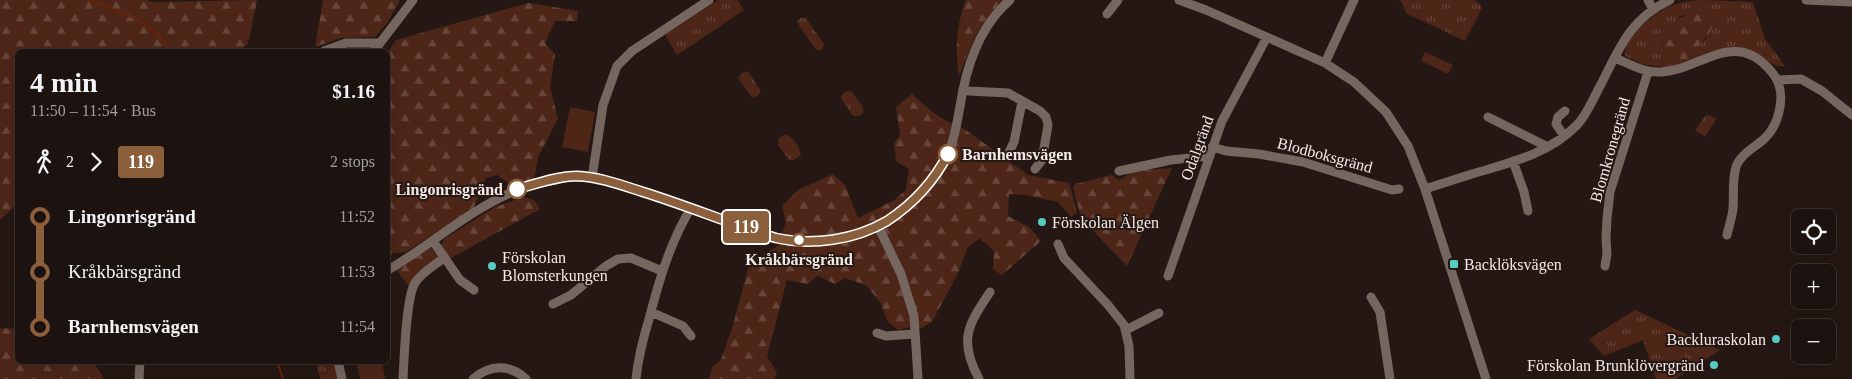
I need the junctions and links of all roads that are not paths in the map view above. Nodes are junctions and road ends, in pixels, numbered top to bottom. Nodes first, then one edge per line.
1 (413, 0) edge
2 (709, 0) edge
3 (1010, 0) edge
4 (1118, 0) edge
5 (1180, 0) edge
6 (1354, 0) edge
7 (1648, 0) edge
8 (1670, 0) edge
9 (1806, 0) edge
10 (1852, 2) edge
11 (1654, 9) junction
12 (1107, 14) dead end
13 (1267, 37) junction
14 (376, 47) edge
15 (330, 49) edge
16 (1615, 58) junction
17 (1325, 63) junction
18 (1648, 72) junction
19 (1779, 80) junction
20 (963, 89) junction
21 (1022, 102) junction
22 (1565, 112) dead end
23 (1852, 115) edge
24 (1488, 117) dead end
25 (1564, 136) junction
26 (1548, 147) junction
27 (1009, 152) dead end
28 (1210, 152) junction
29 (1513, 161) junction
30 (1035, 169) dead end
31 (1119, 171) dead end
32 (592, 178) junction
33 (1400, 189) dead end
34 (1425, 189) junction
35 (691, 208) junction
36 (1528, 211) dead end
37 (878, 226) junction
38 (1727, 235) dead end
39 (432, 241) junction
40 (1058, 244) dead end
41 (444, 258) junction
42 (1606, 266) dead end
43 (390, 269) edge
44 (662, 271) junction
45 (1168, 276) dead end
46 (474, 290) dead end
47 (990, 292) dead end
48 (1371, 297) dead end
49 (553, 304) dead end
50 (650, 312) junction
51 (1159, 312) dead end
52 (1126, 330) junction
53 (877, 333) dead end
54 (915, 334) junction
55 (691, 336) dead end
56 (140, 364) edge
57 (339, 364) edge
58 (139, 379) edge
59 (342, 379) edge
60 (403, 379) edge
61 (473, 379) edge
62 (526, 379) edge
63 (636, 379) edge
64 (918, 379) edge
65 (979, 379) edge
66 (1130, 379) edge
67 (1390, 379) edge
68 (1486, 379) edge

1 - 14 street
2 - 32 street
3 - 20 street
4 - 12 street
5 - 13 street
6 - 17 street
7 - 11 street
8 - 11 street
9 - 10 street
11 - 16 street
13 - 17 street
13 - 28 street, Odalgränd
14 - 15 street
16 - 18 street
16 - 25 street
17 - 34 street
18 - 19 street
18 - 42 street, Blomkronegränd
19 - 23 street
19 - 38 street
20 - 21 street
20 - 37 street
21 - 27 street
21 - 30 street
22 - 25 street
24 - 26 street
25 - 26 street
26 - 29 street
28 - 31 street, Blodboksgränd
28 - 33 street, Blodboksgränd
28 - 45 street, Odalgränd
29 - 34 street
29 - 36 street
32 - 35 street
32 - 39 street
34 - 68 street
35 - 37 street
35 - 44 street
37 - 54 street
39 - 41 street
39 - 43 street
40 - 52 street
41 - 46 street
41 - 60 street
44 - 49 street
44 - 50 street
47 - 65 street
48 - 67 street
50 - 55 street
50 - 63 street
51 - 52 street
52 - 66 street
53 - 54 street
54 - 64 street
56 - 58 street
57 - 59 street
61 - 62 street

